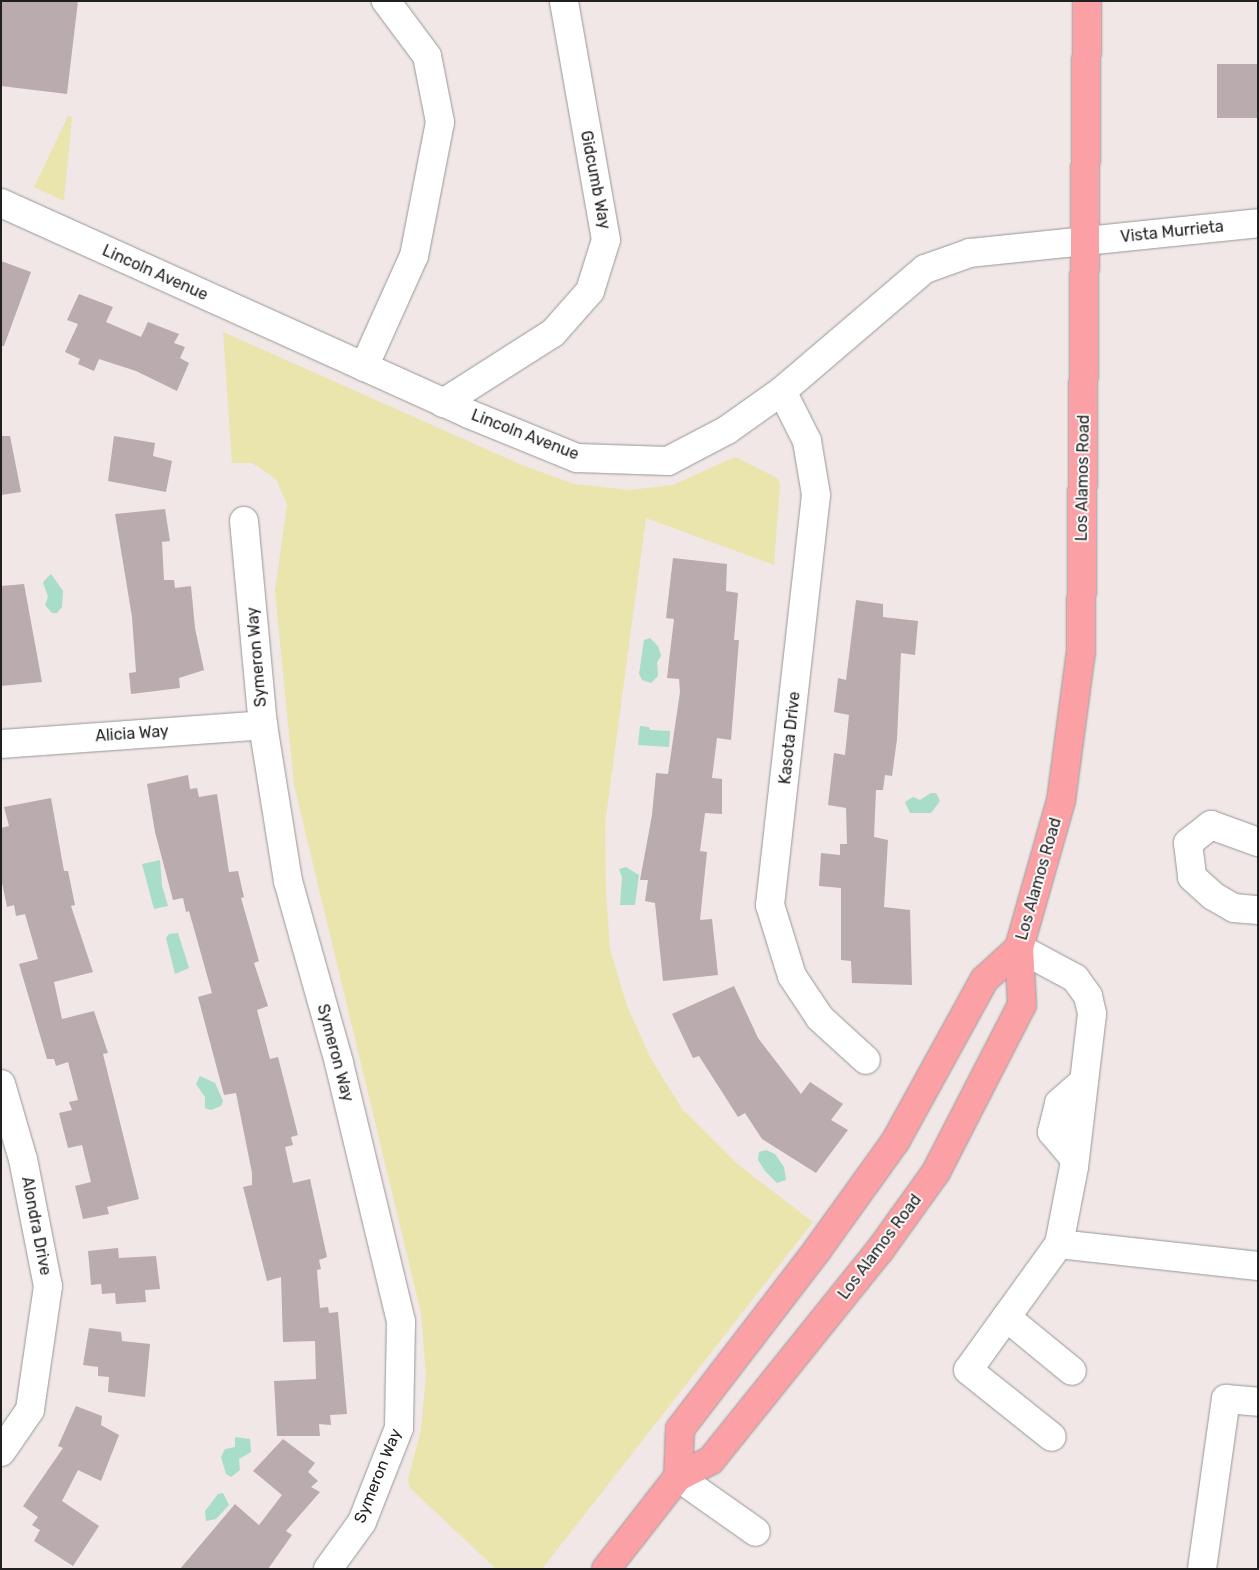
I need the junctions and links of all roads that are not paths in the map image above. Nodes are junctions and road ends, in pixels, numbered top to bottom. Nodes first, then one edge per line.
1 (386, 1) edge
2 (564, 1) edge
3 (1087, 1) edge
4 (1, 203) edge
5 (1258, 224) edge
6 (1086, 241) junction
7 (364, 367) junction
8 (782, 391) junction
9 (443, 403) junction
10 (244, 521) dead end
11 (263, 725) junction
12 (1, 744) edge
13 (1258, 842) edge
14 (1258, 910) edge
15 (1019, 948) junction
16 (866, 1060) dead end
17 (1, 1084) edge
18 (1059, 1244) junction
19 (1258, 1266) edge
20 (1006, 1317) junction
21 (1072, 1371) dead end
22 (1258, 1402) edge
23 (1052, 1437) dead end
24 (1, 1452) edge
25 (678, 1476) junction
26 (756, 1532) dead end
27 (328, 1569) edge
28 (606, 1569) edge
29 (1202, 1569) edge

1 - 7 street
2 - 9 street, Gidcumb Way
3 - 6 main road, Los Alamos Road
4 - 7 street, Lincoln Avenue
5 - 6 street, Vista Murrieta
6 - 8 street, Lincoln Avenue
6 - 15 main road, Los Alamos Road
7 - 9 street, Lincoln Avenue
8 - 9 street, Lincoln Avenue
8 - 16 street, Kasota Drive
10 - 11 street, Symeron Way
11 - 12 street, Alicia Way
11 - 27 street, Symeron Way
13 - 14 street
15 - 18 street
15 - 25 main road, Los Alamos Road
15 - 25 main road, Los Alamos Road
17 - 24 street, Alondra Drive
18 - 19 street
18 - 20 street
20 - 21 street
20 - 23 street
22 - 29 street
25 - 26 street
25 - 28 main road, Los Alamos Road

